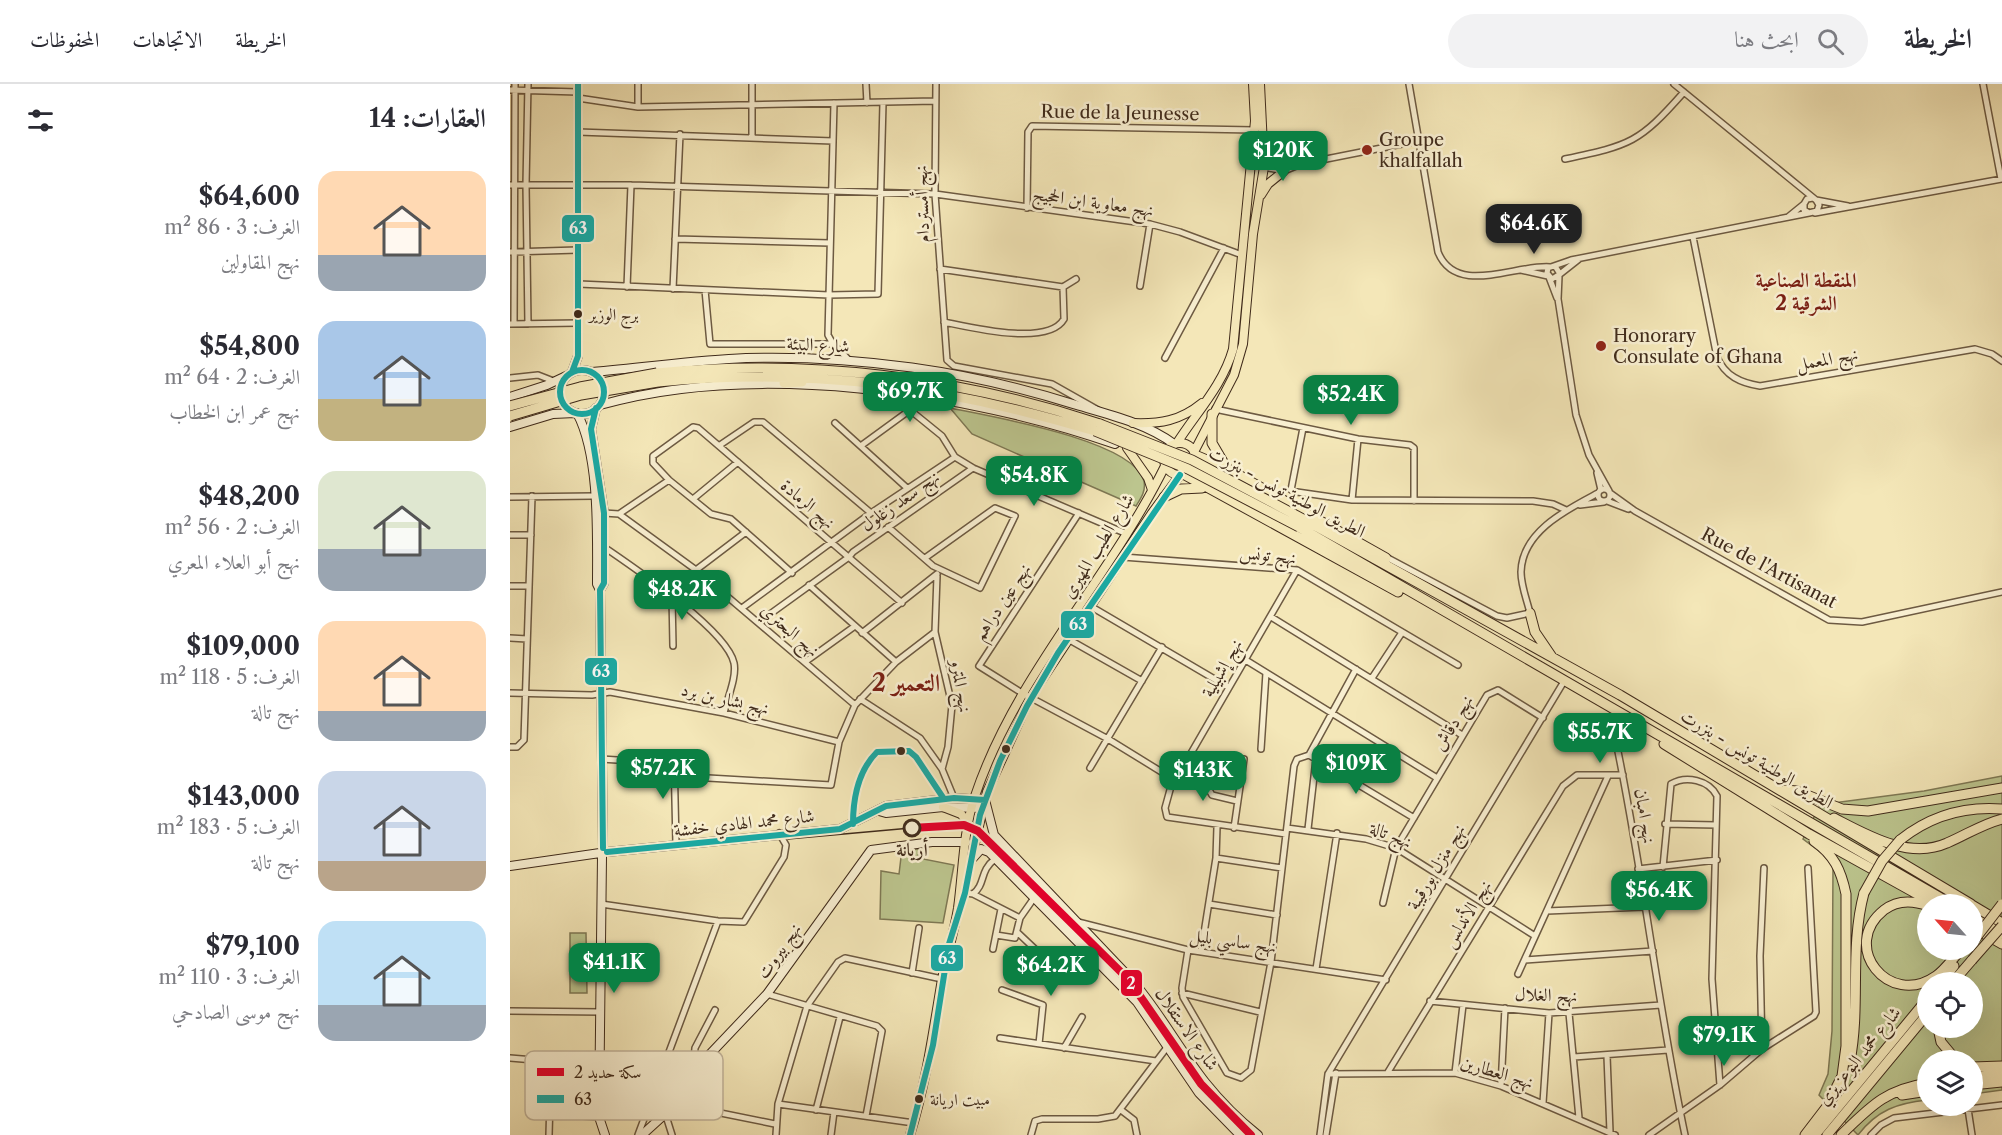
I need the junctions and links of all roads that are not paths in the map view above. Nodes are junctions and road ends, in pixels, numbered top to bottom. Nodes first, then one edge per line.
1 (638, 84) edge
2 (752, 84) edge
3 (866, 84) edge
4 (936, 84) edge
5 (1253, 84) edge
6 (1260, 84) edge
7 (1408, 84) edge
8 (1674, 84) edge
9 (1983, 84) edge
10 (528, 87) edge
11 (514, 88) edge
12 (578, 91) edge
13 (1684, 92) junction
14 (936, 101) junction
15 (834, 103) junction
16 (867, 103) junction
17 (883, 103) junction
18 (752, 105) junction
19 (638, 107) junction
20 (1254, 130) junction
21 (578, 132) junction
22 (680, 134) junction
23 (752, 137) junction
24 (1264, 140) junction
25 (833, 141) junction
26 (1417, 141) junction
27 (1565, 159) dead end
28 (1301, 164) junction
29 (1264, 167) junction
30 (1284, 171) junction
31 (2001, 179) edge
32 (578, 185) junction
33 (512, 186) edge
34 (526, 186) junction
35 (631, 186) junction
36 (677, 187) junction
37 (1800, 187) junction
38 (832, 191) junction
39 (880, 193) junction
40 (935, 194) junction
41 (1814, 199) junction
42 (1804, 202) junction
43 (1257, 204) junction
44 (1853, 207) junction
45 (1027, 208) junction
46 (1812, 213) junction
47 (1787, 218) junction
48 (1150, 224) junction
49 (1693, 237) junction
50 (675, 239) junction
51 (830, 243) junction
52 (1224, 248) junction
53 (578, 250) junction
54 (512, 252) edge
55 (527, 252) junction
56 (1242, 255) junction
57 (1581, 258) junction
58 (1553, 266) junction
59 (940, 269) junction
60 (1519, 269) junction
61 (1559, 275) junction
62 (1549, 276) junction
63 (1076, 279) dead end
64 (579, 285) junction
65 (1140, 286) dead end
66 (627, 287) junction
67 (1063, 287) junction
68 (673, 289) junction
69 (705, 290) junction
70 (829, 295) junction
71 (1558, 299) junction
72 (578, 322) junction
73 (944, 322) junction
74 (512, 324) edge
75 (528, 324) junction
76 (833, 344) junction
77 (578, 356) junction
78 (1165, 358) dead end
79 (2002, 360) edge
80 (850, 361) junction
81 (590, 371) junction
82 (569, 374) junction
83 (658, 377) junction
84 (510, 378) edge
85 (842, 379) junction
86 (556, 381) junction
87 (784, 383) junction
88 (510, 397) edge
89 (1209, 397) junction
90 (510, 406) edge
91 (598, 406) junction
92 (1100, 412) junction
93 (1213, 412) junction
94 (576, 413) junction
95 (510, 416) edge
96 (835, 423) dead end
97 (1133, 423) junction
98 (510, 427) edge
99 (1098, 427) junction
100 (1303, 428) junction
101 (1358, 439) junction
102 (1175, 444) junction
103 (720, 445) junction
104 (862, 445) junction
105 (1127, 448) junction
106 (1195, 453) junction
107 (955, 457) junction
108 (738, 462) junction
109 (1595, 465) junction
110 (1165, 466) junction
111 (973, 468) junction
112 (1228, 469) junction
113 (1183, 475) junction
114 (669, 480) junction
115 (907, 488) junction
116 (1152, 490) junction
117 (1210, 490) junction
118 (1291, 490) junction
119 (1600, 491) junction
120 (1610, 492) junction
121 (532, 496) junction
122 (594, 496) junction
123 (510, 497) edge
124 (1164, 497) junction
125 (1278, 497) junction
126 (693, 499) junction
127 (1352, 500) junction
128 (1414, 501) junction
129 (1606, 502) junction
130 (1579, 505) junction
131 (1566, 510) junction
132 (1635, 512) junction
133 (604, 513) junction
134 (871, 513) junction
135 (1080, 513) junction
136 (619, 514) junction
137 (1301, 523) junction
138 (888, 527) junction
139 (746, 532) junction
140 (1126, 534) junction
141 (510, 535) edge
142 (531, 536) junction
143 (831, 543) junction
144 (604, 547) junction
145 (1376, 551) junction
146 (849, 557) junction
147 (1123, 557) junction
148 (925, 558) junction
149 (696, 570) junction
150 (1297, 570) junction
151 (792, 573) junction
152 (938, 573) junction
153 (809, 585) junction
154 (510, 586) edge
155 (529, 586) junction
156 (600, 590) junction
157 (2002, 592) edge
158 (672, 596) junction
159 (1449, 598) junction
160 (902, 603) junction
161 (1086, 604) junction
162 (742, 608) junction
163 (1530, 613) junction
164 (1271, 616) junction
165 (1452, 616) junction
166 (759, 622) junction
167 (855, 626) junction
168 (935, 632) junction
169 (862, 633) junction
170 (1401, 634) junction
171 (510, 638) edge
172 (1067, 638) junction
173 (528, 639) junction
174 (673, 646) dead end
175 (1162, 647) junction
176 (1244, 659) junction
177 (1555, 661) junction
178 (805, 662) junction
179 (896, 662) junction
180 (1458, 665) dead end
181 (1356, 669) junction
182 (1266, 673) junction
183 (1372, 678) junction
184 (1142, 681) junction
185 (1564, 682) junction
186 (1228, 687) junction
187 (603, 692) junction
188 (510, 693) edge
189 (526, 693) junction
190 (1026, 695) junction
191 (860, 699) junction
192 (855, 705) junction
193 (1331, 711) junction
194 (724, 713) junction
195 (1543, 718) junction
196 (1644, 728) junction
197 (1462, 735) junction
198 (1615, 737) dead end
199 (1108, 738) junction
200 (840, 742) junction
201 (510, 747) edge
202 (1261, 749) dead end
203 (1309, 755) junction
204 (674, 756) dead end
205 (601, 759) junction
206 (1244, 759) dead end
207 (1316, 759) junction
208 (633, 761) dead end
209 (1090, 768) dead end
210 (942, 769) junction
211 (1179, 774) junction
212 (1623, 775) junction
213 (674, 776) junction
214 (1608, 776) junction
215 (1437, 778) junction
216 (1173, 779) junction
217 (2002, 788) edge
218 (1782, 790) junction
219 (954, 798) junction
220 (1237, 801) junction
221 (973, 802) junction
222 (984, 804) junction
223 (943, 807) junction
224 (1811, 808) junction
225 (2002, 809) edge
226 (879, 811) junction
227 (1414, 818) junction
228 (2002, 819) edge
229 (1665, 824) junction
230 (969, 825) junction
231 (1716, 825) junction
232 (1218, 827) junction
233 (1234, 828) junction
234 (1308, 829) junction
235 (1287, 831) junction
236 (779, 833) junction
237 (1337, 833) junction
238 (1809, 834) junction
239 (966, 842) junction
240 (676, 844) junction
241 (1396, 848) junction
242 (603, 852) junction
243 (1216, 858) junction
244 (995, 859) junction
245 (1717, 860) junction
246 (970, 862) junction
247 (510, 866) edge
248 (1663, 867) junction
249 (1282, 868) junction
250 (1764, 868) dead end
251 (1808, 868) dead end
252 (1638, 869) junction
253 (1446, 880) junction
254 (966, 893) junction
255 (1917, 894) edge
256 (1934, 894) edge
257 (1954, 894) edge
258 (1034, 898) junction
259 (1383, 903) dead end
260 (2002, 903) edge
261 (601, 904) junction
262 (1209, 904) junction
263 (1917, 904) edge
264 (1644, 907) junction
265 (1489, 908) junction
266 (1001, 909) junction
267 (1547, 911) junction
268 (1983, 913) edge
269 (1277, 915) junction
270 (1020, 918) junction
271 (718, 921) junction
272 (1983, 921) edge
273 (1078, 922) junction
274 (1983, 924) edge
275 (919, 928) dead end
276 (1983, 928) edge
277 (2002, 928) edge
278 (1018, 933) junction
279 (1983, 933) edge
280 (996, 934) junction
281 (1535, 936) junction
282 (1983, 942) edge
283 (2002, 944) edge
284 (993, 949) dead end
285 (1036, 950) dead end
286 (1188, 950) junction
287 (1653, 951) junction
288 (1201, 952) junction
289 (1525, 960) junction
290 (1959, 960) edge
291 (1961, 960) edge
292 (1271, 962) junction
293 (1316, 969) junction
294 (1950, 972) edge
295 (912, 973) junction
296 (1518, 974) dead end
297 (942, 979) junction
298 (1386, 980) junction
299 (1002, 990) dead end
300 (1182, 993) junction
301 (767, 994) junction
302 (1430, 1001) junction
303 (1463, 1005) junction
304 (1661, 1005) junction
305 (807, 1006) junction
306 (1506, 1008) junction
307 (714, 1010) dead end
308 (510, 1011) edge
309 (1917, 1011) edge
310 (602, 1012) junction
311 (1260, 1012) junction
312 (1549, 1013) junction
313 (1569, 1013) junction
314 (840, 1017) junction
315 (1082, 1017) dead end
316 (1917, 1026) edge
317 (1000, 1038) dead end
318 (1039, 1044) junction
319 (1168, 1046) junction
320 (1064, 1047) junction
321 (1762, 1049) junction
322 (1668, 1050) junction
323 (601, 1051) edge
324 (671, 1051) edge
325 (695, 1051) edge
326 (713, 1051) edge
327 (1607, 1056) junction
328 (1574, 1057) junction
329 (510, 1058) edge
330 (525, 1059) edge
331 (1156, 1061) junction
332 (1333, 1066) junction
333 (2002, 1066) edge
334 (1983, 1067) edge
335 (1388, 1072) junction
336 (1455, 1073) junction
337 (1328, 1074) junction
338 (2002, 1074) edge
339 (1337, 1075) junction
340 (1983, 1076) edge
341 (2002, 1082) edge
342 (1983, 1084) edge
343 (1720, 1085) junction
344 (1917, 1085) edge
345 (1500, 1086) junction
346 (1917, 1092) edge
347 (1877, 1102) junction
348 (1544, 1103) junction
349 (778, 1104) junction
350 (2002, 1105) edge
351 (1983, 1107) edge
352 (1826, 1108) junction
353 (816, 1110) junction
354 (1121, 1110) junction
355 (834, 1112) junction
356 (1680, 1112) junction
357 (723, 1113) edge
358 (1917, 1115) edge
359 (866, 1116) junction
360 (1969, 1116) edge
361 (1580, 1118) junction
362 (550, 1120) edge
363 (599, 1120) edge
364 (645, 1120) edge
365 (661, 1120) edge
366 (667, 1120) edge
367 (914, 1123) junction
368 (775, 1124) junction
369 (1613, 1134) edge
370 (549, 1135) edge
371 (606, 1135) edge
372 (640, 1135) edge
373 (672, 1135) edge
374 (776, 1135) edge
375 (831, 1135) edge
376 (910, 1135) edge
377 (1031, 1135) edge
378 (1137, 1135) edge
379 (1240, 1135) edge
380 (1258, 1135) edge
381 (1320, 1135) edge
382 (1326, 1135) edge
383 (1649, 1135) edge
384 (1685, 1135) edge
385 (1805, 1135) edge
386 (1815, 1135) edge
387 (1827, 1135) edge
388 (1841, 1135) edge
389 (1871, 1135) edge
390 (1972, 1135) edge

1 - 19 street
2 - 18 street
3 - 16 street
4 - 14 street, نهج أمستردام
5 - 20 main road
6 - 24 main road
7 - 26 street
8 - 13 street
9 - 31 street
10 - 11 street
10 - 12 street
10 - 34 street
11 - 33 street
12 - 19 street
12 - 21 street
13 - 27 street
13 - 37 street
14 - 17 street
14 - 40 street, نهج أمستردام
15 - 16 street
15 - 18 street
15 - 25 street
16 - 17 street
17 - 39 street
18 - 19 street
18 - 23 street
20 - 29 main road
20 - 45 street, Rue de la Jeunesse
20 - 56 main road
21 - 22 street
21 - 32 street
22 - 23 street
22 - 36 street
23 - 25 street
24 - 28 street
24 - 29 main road
25 - 38 street
26 - 28 street
26 - 60 street
28 - 30 street
29 - 30 street
29 - 43 main road
30 - 43 main road
31 - 44 street
32 - 34 street, نهج معاوية ابن الحجيج
32 - 35 street, نهج معاوية ابن الحجيج
32 - 53 street
33 - 34 street, نهج معاوية ابن الحجيج
33 - 54 street
34 - 55 street
35 - 36 street, نهج معاوية ابن الحجيج
35 - 66 street
36 - 38 street, نهج معاوية ابن الحجيج
36 - 50 street
37 - 41 street
37 - 42 street
38 - 39 street, نهج معاوية ابن الحجيج
38 - 51 street
39 - 40 street, نهج معاوية ابن الحجيج
39 - 70 street
40 - 45 street, نهج معاوية ابن الحجيج
40 - 59 street, نهج أمستردام
41 - 42 street
41 - 44 street
41 - 46 street
42 - 46 street
42 - 47 street
43 - 93 main road
44 - 46 street
45 - 48 street, نهج معاوية ابن الحجيج
46 - 47 street
47 - 49 street
48 - 52 street, نهج معاوية ابن الحجيج
48 - 65 street
49 - 57 street
49 - 79 street, نهج المعمل
50 - 51 street
50 - 68 street
51 - 70 street
52 - 56 street, نهج معاوية ابن الحجيج
52 - 78 street
53 - 55 street
53 - 64 street
54 - 55 street
54 - 74 street
55 - 75 street
56 - 89 main road
57 - 58 street
57 - 61 street
58 - 60 street
58 - 61 street
58 - 62 street
59 - 67 street
59 - 73 street, نهج أمستردام
60 - 62 street
61 - 62 street
61 - 71 street, Rue de l'Artisanat
62 - 71 street, Rue de l'Artisanat
63 - 67 street
64 - 66 street
64 - 72 street
66 - 68 street
67 - 73 street
68 - 69 street
69 - 70 street
69 - 76 street
70 - 76 street
71 - 109 street, Rue de l'Artisanat
72 - 75 street
72 - 77 street
73 - 92 street, نهج أمستردام
74 - 75 street
76 - 80 street
77 - 81 street
77 - 82 street
80 - 81 street, شارع البيئة
80 - 92 street, شارع البيئة
81 - 82 street
81 - 91 street
82 - 86 street
82 - 94 street
83 - 85 highway, الطريق الوطنية تونس - بنزرت
83 - 90 highway, الطريق الوطنية تونس - بنزرت, bridge
83 - 95 highway, الطريق الوطنية تونس - بنزرت, bridge
83 - 99 highway, الطريق الوطنية تونس - بنزرت
84 - 86 street
85 - 87 highway
85 - 99 highway, الطريق الوطنية تونس - بنزرت
86 - 88 street
87 - 91 street
87 - 105 street
89 - 97 main road
89 - 102 main road
91 - 94 street
91 - 133 street
92 - 97 street, شارع البيئة
93 - 100 street
93 - 106 main road
93 - 112 highway
94 - 98 street
94 - 122 street
96 - 104 street
97 - 102 street, شارع البيئة
99 - 137 highway, الطريق الوطنية تونس - بنزرت, bridge
100 - 101 street
100 - 118 street
101 - 127 street
101 - 128 street
102 - 106 main road
102 - 110 main road
103 - 108 street, نهج الرمادة
103 - 114 street, نهج الرمادة
103 - 134 street
104 - 107 street
104 - 115 street
105 - 110 street
105 - 116 main road
106 - 112 highway
106 - 113 main road
107 - 111 street
107 - 115 street, نهج سعد زغلول
108 - 126 street
108 - 143 street, نهج الرمادة
109 - 119 street, Rue de l'Artisanat
109 - 120 street, Rue de l'Artisanat
110 - 113 main road
110 - 116 main road, شارع الطيب المهيري
111 - 135 street
111 - 138 street, نهج سعد زغلول
112 - 125 highway
113 - 117 highway
113 - 124 main road, شارع الطيب المهيري
114 - 126 street
114 - 136 street
115 - 134 street, نهج سعد زغلول
116 - 140 main road, شارع الطيب المهيري
117 - 124 highway
117 - 165 highway
118 - 125 street
118 - 127 street
119 - 120 street
119 - 129 street, Rue de l'Artisanat
119 - 130 street
120 - 129 street
120 - 132 street, Rue de l'Artisanat
121 - 122 street
121 - 123 street
121 - 142 street
122 - 156 street
124 - 147 main road, شارع الطيب المهيري
125 - 145 highway
126 - 139 street
127 - 128 street
128 - 131 street
129 - 130 street
129 - 132 street, Rue de l'Artisanat
130 - 131 street
131 - 163 street
132 - 157 street, Rue de l'Artisanat
133 - 136 street
133 - 144 street
134 - 143 street, نهج سعد زغلول
135 - 140 street
135 - 190 street, نهج عين دراهم
136 - 149 street, نهج البحتري
137 - 159 highway, الطريق الوطنية تونس - بنزرت
137 - 165 highway, الطريق الوطنية تونس - بنزرت
138 - 146 street, نهج سعد زغلول
138 - 148 street
139 - 149 street
139 - 151 street
140 - 161 main road, شارع الطيب المهيري
141 - 142 street
142 - 155 street
143 - 146 street, نهج الرمادة
143 - 151 street, نهج سعد زغلول
144 - 156 street
144 - 158 street
145 - 159 highway
145 - 163 street
146 - 153 street, نهج سعد زغلول
146 - 160 street, نهج الرمادة
147 - 150 street, نهج تونس
147 - 161 main road, شارع الطيب المهيري
148 - 152 street
148 - 152 street
149 - 162 street, نهج البحتري
150 - 164 street, نهج إشبيلية
150 - 170 street, نهج تونس
151 - 162 street, نهج سعد زغلول
152 - 160 street
152 - 168 street, نهج المترو
153 - 166 street, نهج سعد زغلول
153 - 167 street
154 - 155 street
155 - 173 street
156 - 187 street
158 - 174 street
158 - 194 street
159 - 177 highway, الطريق الوطنية تونس - بنزرت
160 - 169 street
161 - 172 main road, شارع الطيب المهيري
161 - 175 street
161 - 190 main road, شارع الطيب المهيري
162 - 166 street, نهج البحتري
163 - 177 highway
164 - 176 street, نهج إشبيلية
164 - 181 street
165 - 185 highway, الطريق الوطنية تونس - بنزرت
166 - 178 street, نهج البحتري
167 - 169 street
167 - 178 street
168 - 179 street
168 - 210 street, نهج المترو
169 - 179 street
170 - 180 street, نهج تونس
170 - 183 street
171 - 173 street
172 - 184 street
172 - 190 main road, شارع الطيب المهيري
173 - 189 street
175 - 184 street
175 - 186 street
176 - 182 street
176 - 186 street, نهج إشبيلية
177 - 218 highway, الطريق الوطنية تونس - بنزرت
178 - 192 street, نهج البحتري
179 - 191 street
181 - 183 street
181 - 193 street
182 - 193 street
182 - 202 street
183 - 197 street
184 - 199 street
185 - 195 street, نهج منزل بورقيبة
185 - 196 highway, الطريق الوطنية تونس - بنزرت
186 - 211 street, نهج إشبيلية
187 - 189 street, نهج بشار بن برد
187 - 194 street, نهج بشار بن برد
187 - 205 street
188 - 189 street, نهج بشار بن برد
189 - 201 street
190 - 199 street
190 - 221 main road, شارع الطيب المهيري
190 - 222 main road, شارع الطيب المهيري
191 - 192 street
191 - 210 street
192 - 200 street
193 - 203 street
193 - 215 street
194 - 200 street, نهج بشار بن برد
195 - 197 street, نهج دقاش
195 - 253 street, نهج منزل بورقيبة
196 - 238 highway
196 - 256 highway, الطريق الوطنية تونس - بنزرت
197 - 215 street, نهج دقاش
198 - 212 street, نهج امبان
199 - 209 street
199 - 216 street
200 - 213 street
203 - 207 street
203 - 235 street
204 - 213 street
205 - 208 street
205 - 242 street
206 - 220 street
207 - 227 street
207 - 234 street
210 - 219 street
211 - 216 street, نهج إشبيلية
211 - 220 street
212 - 214 street
212 - 252 street, نهج امبان
213 - 240 street
214 - 265 street, نهج الأندلس
214 - 267 street
215 - 227 street, نهج دقاش
216 - 232 street, نهج تالة
217 - 218 highway
218 - 224 highway, الطريق الوطنية تونس - بنزرت
219 - 221 street, شارع محمد الهادي خفشة
219 - 226 street, شارع محمد الهادي خفشة
220 - 233 street
221 - 222 street, شارع محمد الهادي خفشة
221 - 223 street, شارع محمد الهادي خفشة
221 - 230 main road, شارع الطيب المهيري
222 - 246 main road, شارع الطيب المهيري
222 - 273 street, شارع الاستقلال
223 - 226 street, شارع محمد الهادي خفشة
223 - 230 main road
224 - 228 highway
224 - 257 highway, الطريق الوطنية تونس - بنزرت
225 - 352 highway, bridge
226 - 236 street, شارع محمد الهادي خفشة
227 - 241 street, نهج دقاش
229 - 231 street
229 - 231 street
229 - 248 street
230 - 239 main road, شارع الطيب المهيري
231 - 245 street
232 - 233 street, نهج تالة
232 - 243 street
233 - 235 street, نهج تالة
234 - 235 street, نهج تالة
234 - 237 street, نهج تالة
235 - 249 street
236 - 240 street, شارع محمد الهادي خفشة
236 - 271 street
237 - 241 street, نهج تالة
237 - 293 street
238 - 255 highway
238 - 352 highway
239 - 254 main road, شارع الطيب المهيري
239 - 301 street, نهج بيروت
240 - 242 street, شارع محمد الهادي خفشة
241 - 253 street, نهج تالة
241 - 259 street, نهج دقاش
242 - 247 street, شارع محمد الهادي خفشة
242 - 261 street
243 - 249 street
243 - 262 street
244 - 246 street
244 - 254 street
244 - 258 street, شارع الاستقلال
245 - 248 street
245 - 343 street
246 - 254 main road, شارع الطيب المهيري
248 - 252 street
249 - 269 street
250 - 321 street
251 - 321 street
252 - 264 street, نهج امبان
253 - 265 street, نهج تالة
253 - 298 street, نهج منزل بورقيبة
254 - 266 street
254 - 297 main road, شارع الطيب المهيري
258 - 270 street
258 - 319 street, شارع الاستقلال
260 - 274 highway, bridge
260 - 276 highway, bridge
261 - 271 street
261 - 310 street
262 - 269 street
262 - 288 street
263 - 290 highway
264 - 267 street
264 - 287 street, نهج امبان
265 - 281 street, نهج تالة
265 - 302 street, نهج الأندلس
266 - 270 street
266 - 280 street
267 - 281 street
268 - 277 highway, الطريق الوطنية تونس - بنزرت
269 - 292 street
270 - 278 street
271 - 324 street
272 - 277 highway
273 - 286 street, نهج ساسي بليل
273 - 380 street, شارع الاستقلال
275 - 295 street
277 - 282 highway, bridge
278 - 280 street
278 - 285 street
279 - 283 highway
280 - 284 street
281 - 289 street
286 - 288 street, نهج ساسي بليل
286 - 300 street
287 - 289 street
287 - 304 street, نهج امبان
288 - 292 street, نهج ساسي بليل
289 - 296 street
291 - 294 highway
292 - 293 street, نهج ساسي بليل
292 - 311 street
293 - 298 street, نهج ساسي بليل
295 - 297 street
295 - 305 street
297 - 367 main road, شارع الطيب المهيري
298 - 332 street, نهج منزل بورقيبة
299 - 318 street
300 - 311 street
300 - 311 street
301 - 305 street
301 - 326 street, نهج بيروت
302 - 303 street, نهج الغلال
302 - 335 street, نهج الأندلس
303 - 306 street, نهج الغلال
303 - 336 street
304 - 313 street, نهج الغلال
304 - 322 street, نهج امبان
305 - 314 street
305 - 349 street
306 - 312 street, نهج الغلال
306 - 345 street
307 - 325 street
308 - 310 street
309 - 386 highway, شارع محمد البوعزيزي
310 - 323 street
312 - 313 street, نهج الغلال
312 - 348 street
313 - 328 street
314 - 353 street
314 - 359 street
315 - 320 street
316 - 387 highway, شارع محمد البوعزيزي
317 - 318 street
318 - 320 street
319 - 331 street
319 - 379 street, شارع الاستقلال
320 - 331 street
321 - 343 street
322 - 327 street
322 - 356 street, نهج امبان
327 - 328 street
327 - 369 street
328 - 361 street
329 - 330 street
331 - 354 street
332 - 337 street, نهج منزل بورقيبة
332 - 339 street
333 - 334 highway
335 - 336 street, نهج العطارين
335 - 339 street, نهج العطارين
336 - 345 street, نهج العطارين
337 - 339 street, نهج العطارين
337 - 381 street
338 - 340 highway
339 - 382 street
341 - 342 highway
343 - 356 street
344 - 347 highway
345 - 348 street, نهج العطارين
346 - 347 highway
347 - 388 highway
348 - 361 street, نهج العطارين
349 - 353 street
349 - 368 street
350 - 351 street
352 - 385 highway
353 - 355 street
354 - 377 street
354 - 378 street
355 - 359 street
355 - 375 street
356 - 383 street
356 - 384 street, نهج امبان
357 - 368 street
358 - 389 street
359 - 367 street
360 - 390 street
361 - 369 street, نهج العطارين
362 - 370 street
363 - 371 street
364 - 372 street
365 - 372 street, نهج بيروت
366 - 373 street
367 - 376 main road, شارع الطيب المهيري
368 - 374 street

